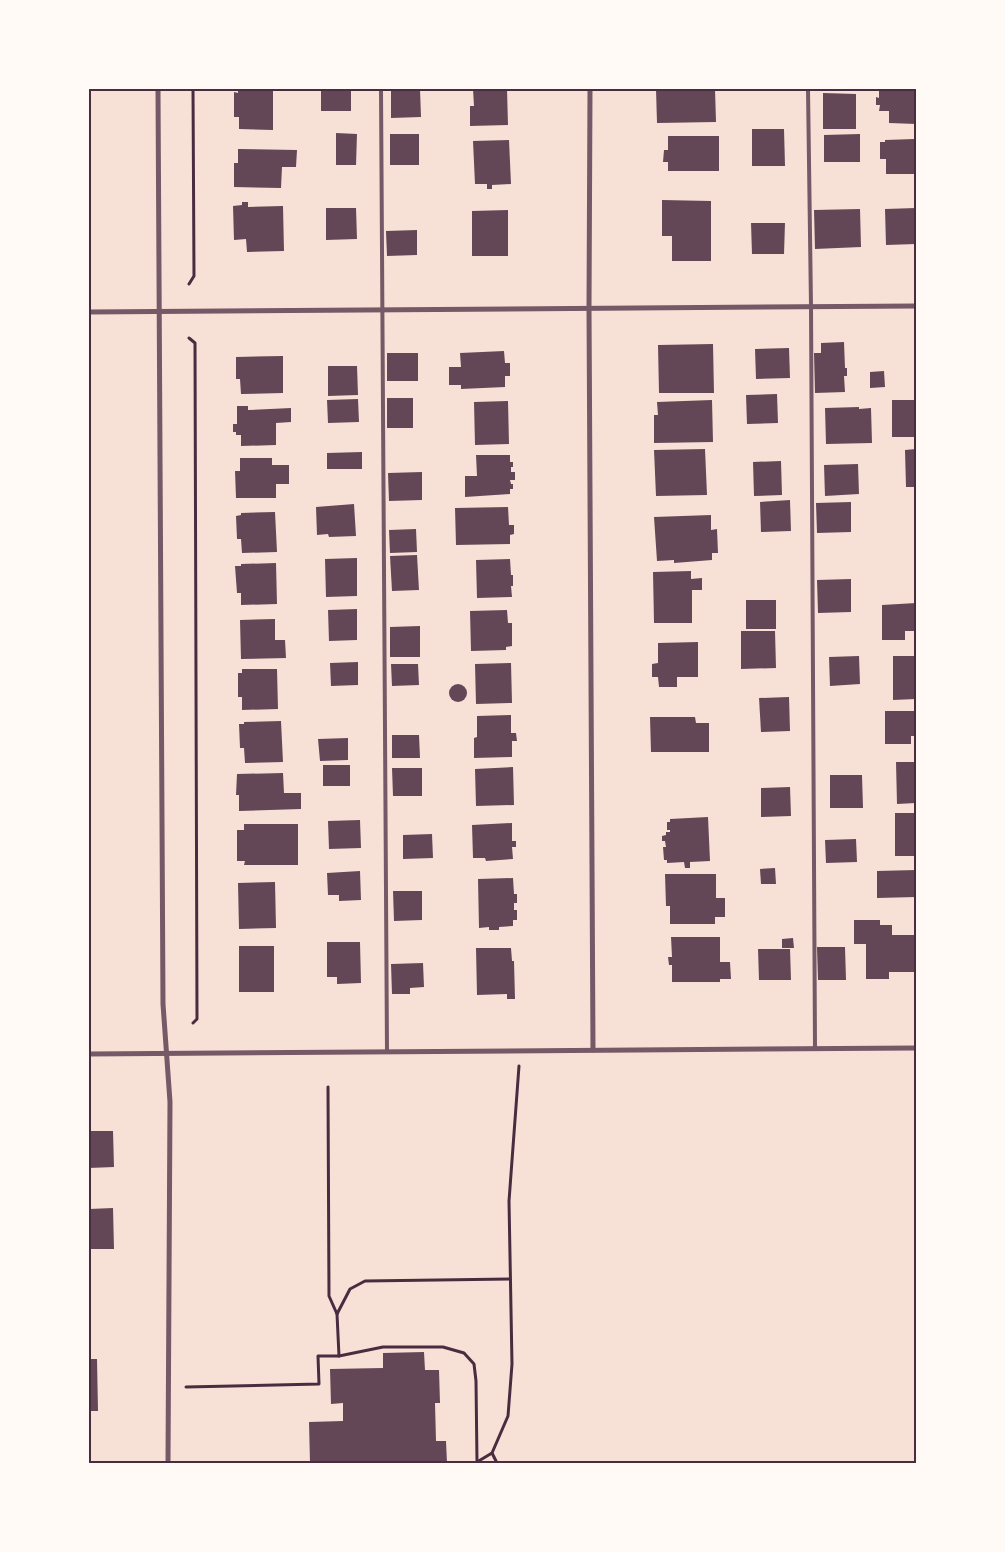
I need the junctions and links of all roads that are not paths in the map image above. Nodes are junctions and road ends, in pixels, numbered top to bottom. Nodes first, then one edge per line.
1 (158, 89) edge
2 (382, 89) edge
3 (590, 89) edge
4 (808, 89) edge
5 (811, 306) junction
6 (916, 306) edge
7 (589, 308) junction
8 (383, 310) junction
9 (89, 312) edge
10 (159, 312) junction
11 (815, 1048) junction
12 (916, 1048) edge
13 (593, 1050) junction
14 (387, 1052) junction
15 (89, 1054) edge
16 (166, 1054) junction
17 (168, 1463) edge

1 - 10 street
2 - 8 lane
3 - 7 street
4 - 5 lane
5 - 6 street
5 - 7 street
5 - 11 lane
7 - 8 street
7 - 13 street
8 - 10 street
8 - 14 lane
9 - 10 street
10 - 16 street
11 - 12 street
11 - 13 street
13 - 14 street
14 - 16 street
15 - 16 street
16 - 17 street

